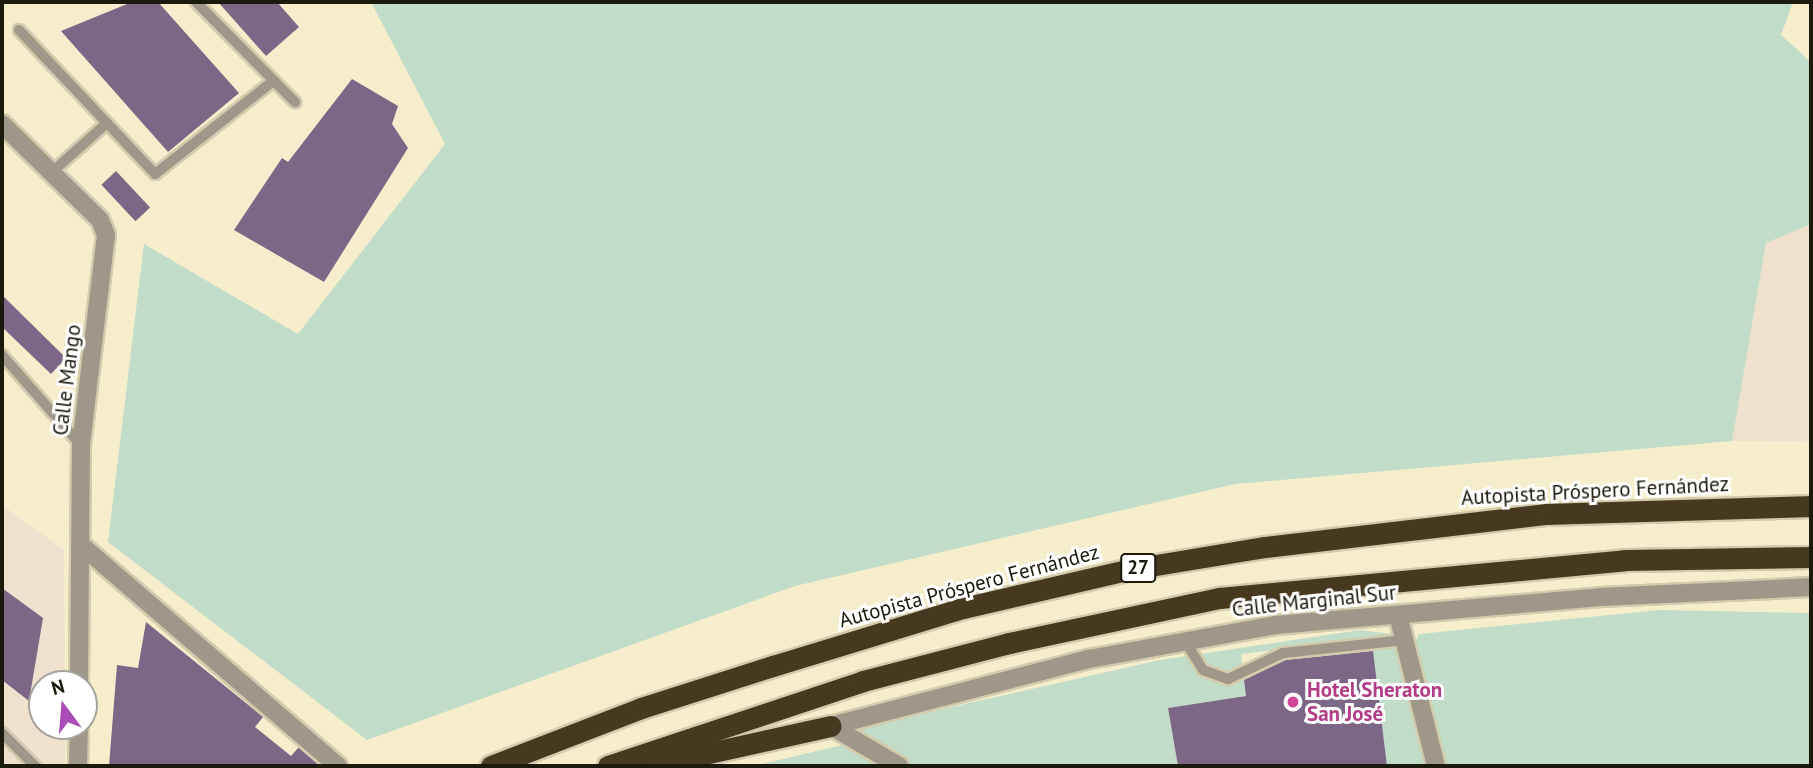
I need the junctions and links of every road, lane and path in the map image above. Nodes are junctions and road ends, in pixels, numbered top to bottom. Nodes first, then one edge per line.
1 (196, 2) edge
2 (19, 30) dead end
3 (273, 81) junction
4 (295, 102) dead end
5 (107, 123) junction
6 (2, 124) edge
7 (51, 173) junction
8 (2, 355) edge
9 (81, 446) junction
10 (1811, 506) edge
11 (81, 545) junction
12 (1811, 557) edge
13 (1811, 587) edge
14 (1398, 615) junction
15 (1184, 640) junction
16 (1405, 640) junction
17 (79, 670) edge
18 (831, 726) junction
19 (2, 733) edge
20 (79, 740) edge
21 (35, 766) edge
22 (78, 766) edge
23 (338, 766) edge
24 (491, 766) edge
25 (608, 766) edge
26 (650, 766) edge
27 (899, 766) edge
28 (1436, 766) edge

1 - 3 lane
2 - 5 lane
3 - 4 lane
3 - 5 lane
5 - 7 lane
6 - 7 street, Calle Mango
7 - 9 street, Calle Mango
8 - 9 lane
9 - 11 street, Calle Mango
10 - 24 highway, Autopista Próspero Fernández / 27
11 - 17 street, Calle Mango
11 - 23 street
12 - 25 highway, 27
13 - 14 street, Calle Marginal Sur
14 - 15 street, Calle Marginal Sur
14 - 16 street
15 - 16 lane
15 - 18 street, Calle Marginal Sur
16 - 28 street
18 - 26 highway
18 - 27 street
19 - 21 lane
20 - 22 street

